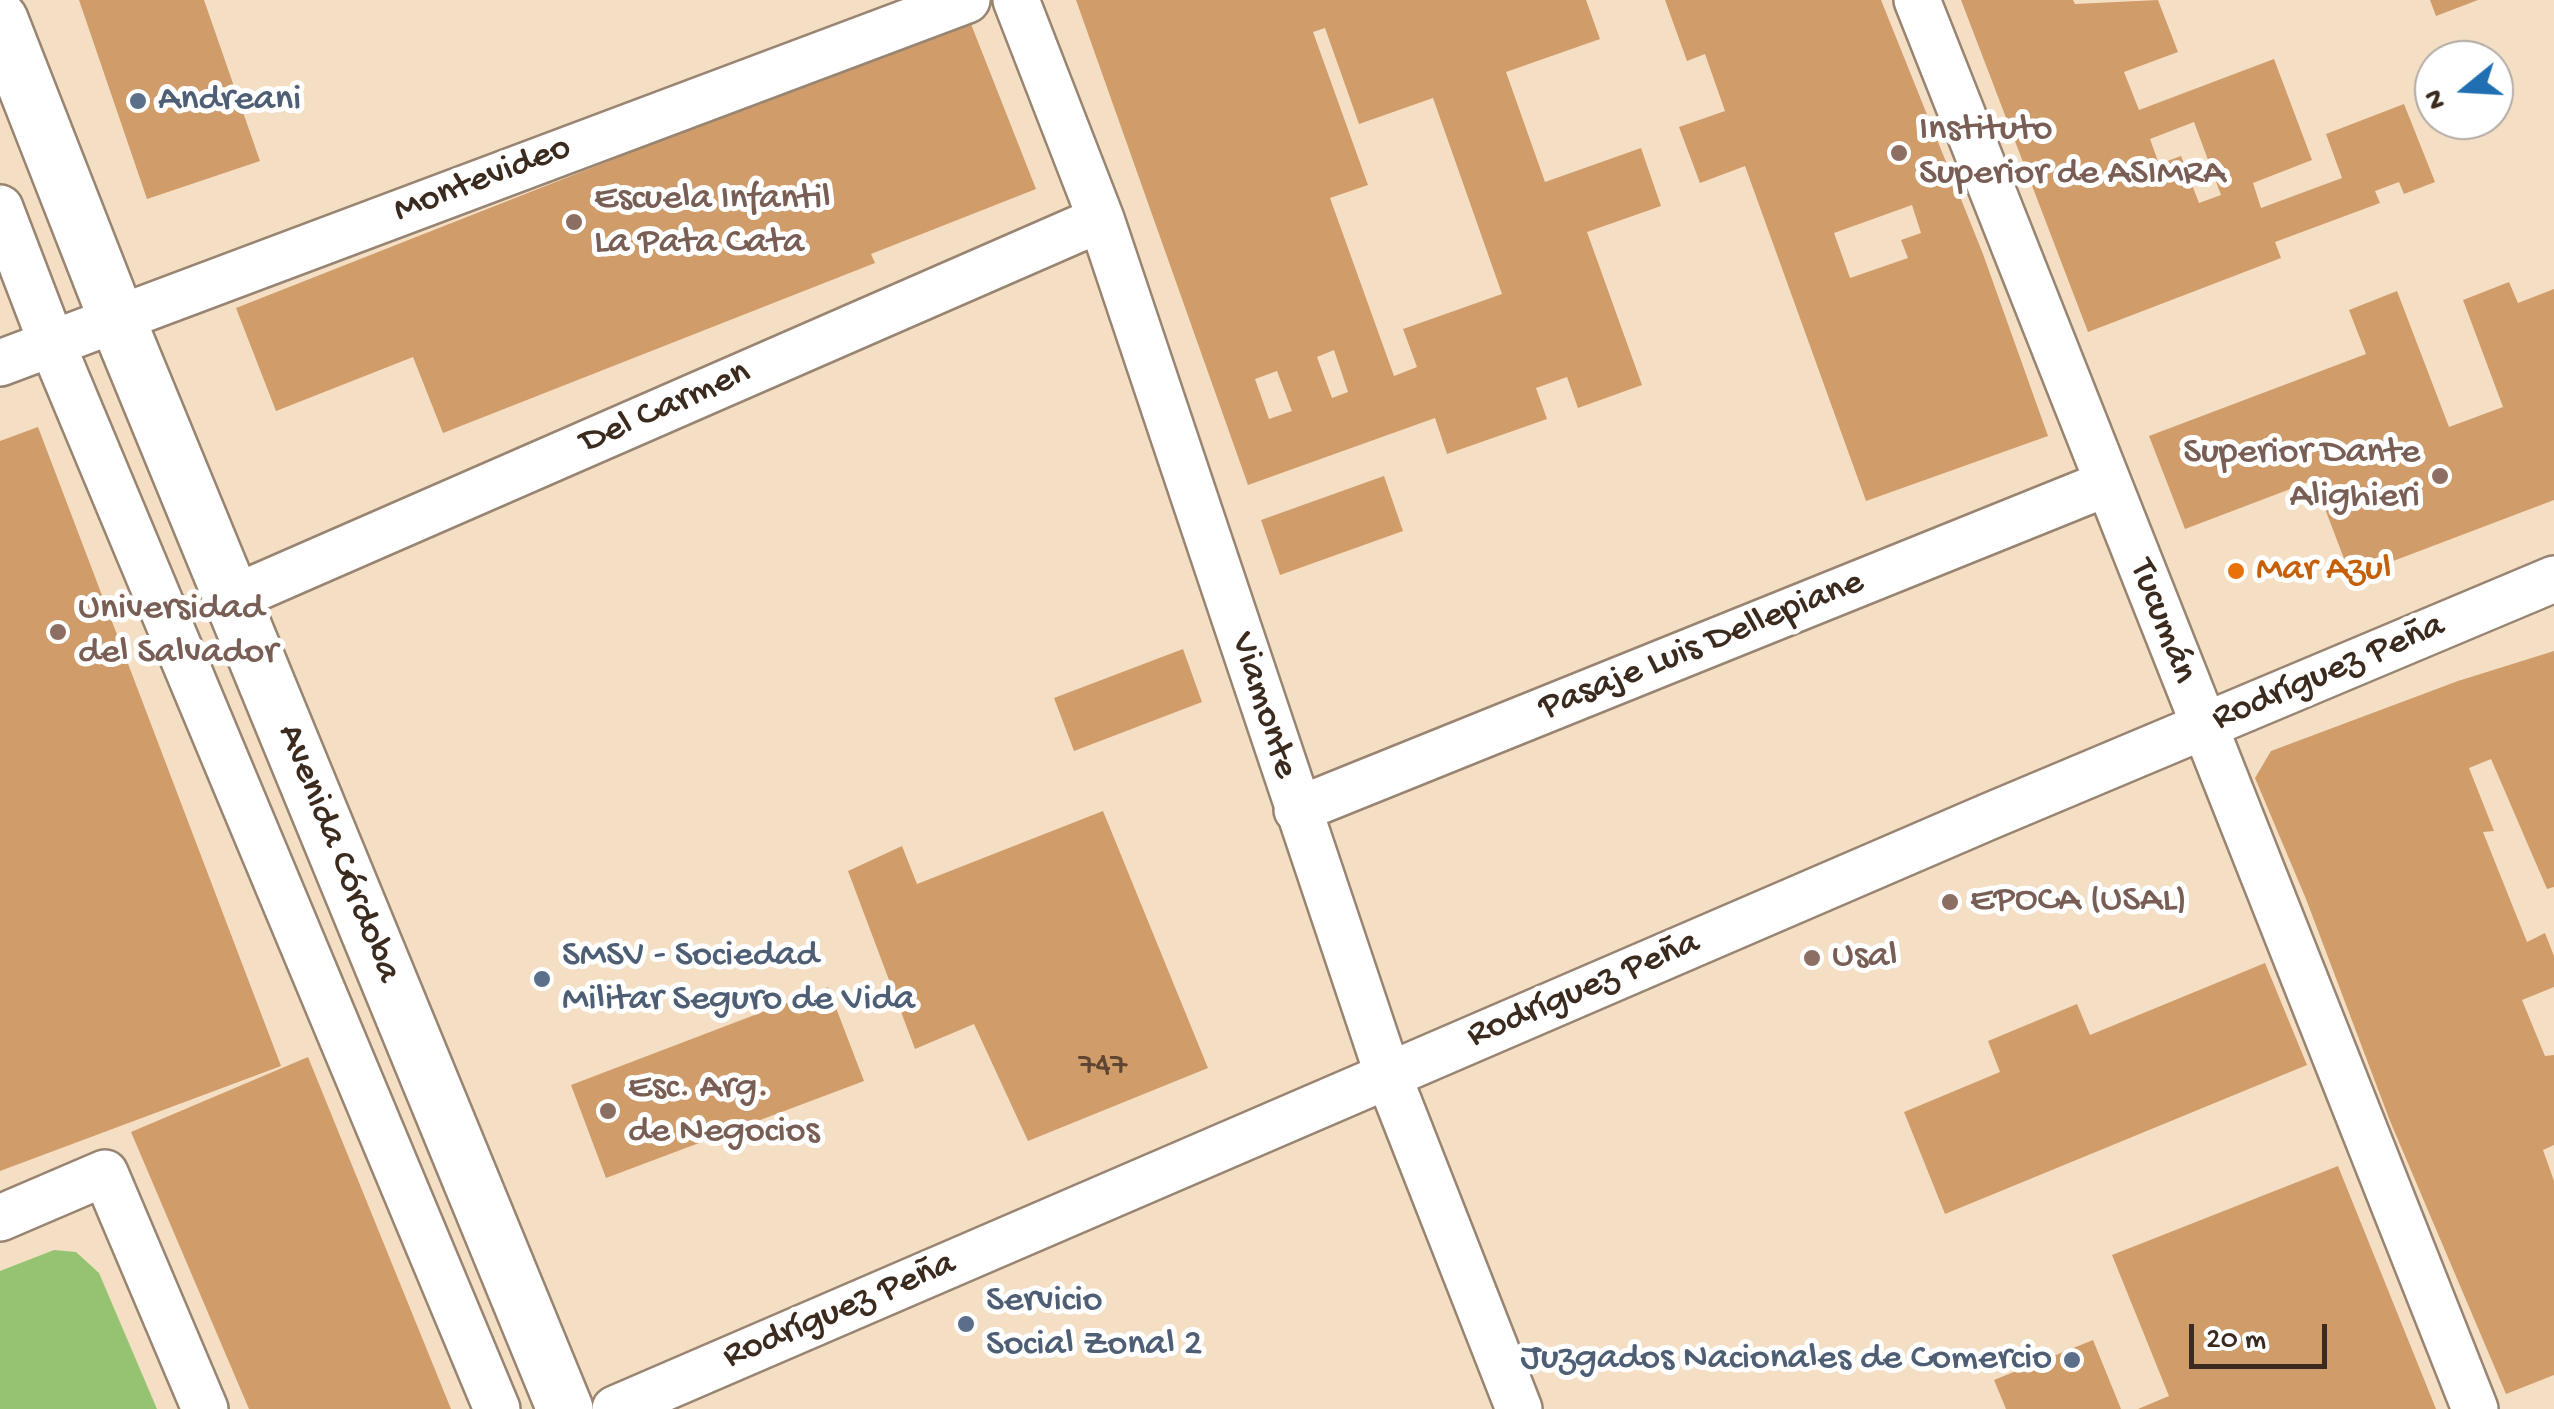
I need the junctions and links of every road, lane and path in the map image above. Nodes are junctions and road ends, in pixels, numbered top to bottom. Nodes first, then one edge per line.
1 (967, 0) edge
2 (1016, 0) edge
3 (1917, 0) edge
4 (0, 20) edge
5 (0, 208) edge
6 (1100, 219) junction
7 (117, 318) junction
8 (52, 344) junction
9 (0, 364) edge
10 (2108, 483) junction
11 (2554, 579) edge
12 (231, 599) junction
13 (2202, 727) junction
14 (1296, 810) junction
15 (1388, 1076) junction
16 (0, 1218) edge
17 (205, 1409) edge
18 (497, 1409) edge
19 (565, 1409) edge
20 (616, 1409) edge
21 (1519, 1409) edge
22 (2475, 1409) edge

1 - 7 street, Montevideo
2 - 6 street, Viamonte
3 - 10 street, Tucumán
4 - 7 main road, Avenida Córdoba
5 - 8 street, Avenida Córdoba
6 - 12 street, Del Carmen
6 - 14 street, Viamonte
7 - 8 street, Montevideo
7 - 12 main road, Avenida Córdoba
8 - 9 street, Montevideo
8 - 18 street, Avenida Córdoba
10 - 13 street, Tucumán
10 - 14 street, Pasaje Luis Dellepiane
11 - 13 street, Rodríguez Peña
12 - 19 main road, Avenida Córdoba
13 - 15 street, Rodríguez Peña
13 - 22 street, Tucumán
14 - 15 street, Viamonte
15 - 20 street, Rodríguez Peña
15 - 21 street, Viamonte
16 - 17 street

